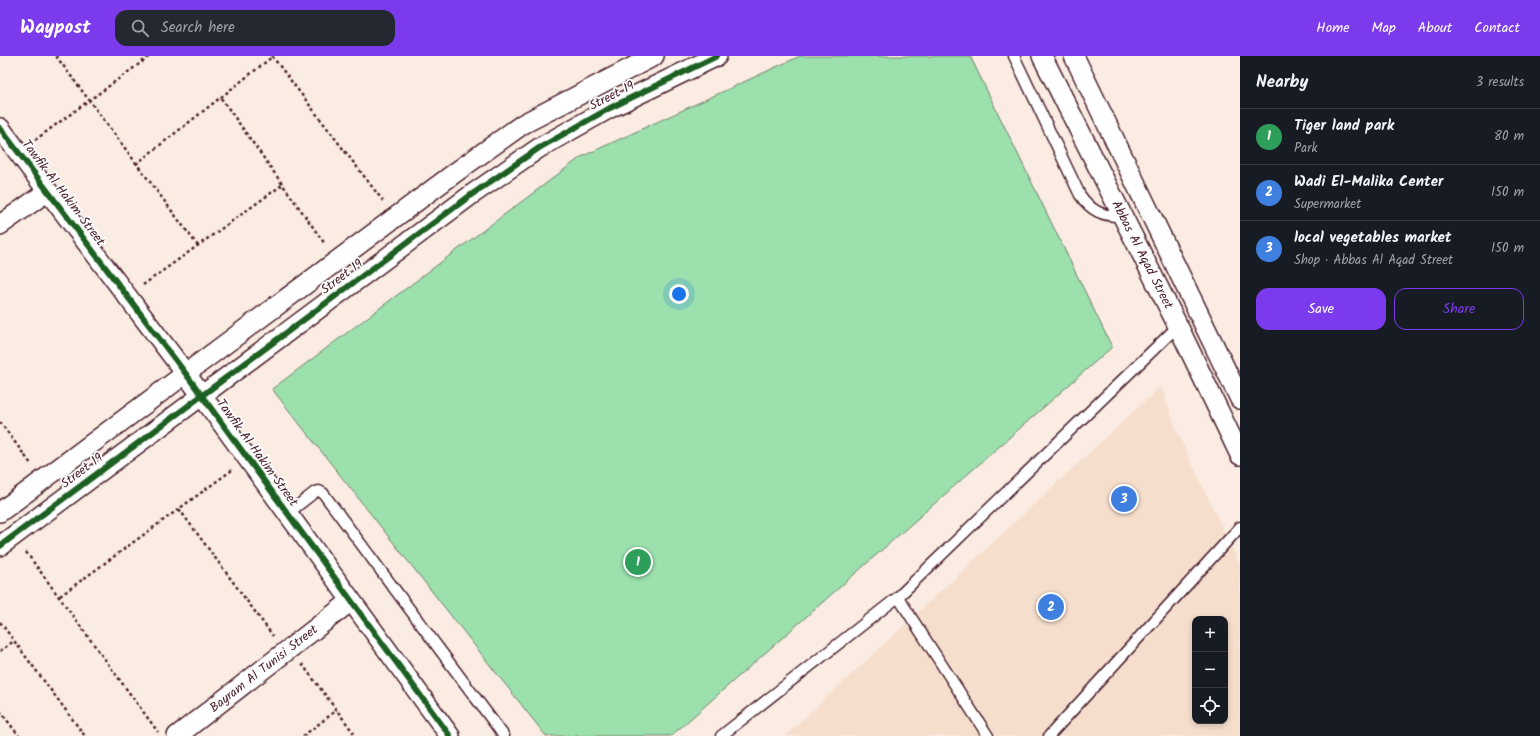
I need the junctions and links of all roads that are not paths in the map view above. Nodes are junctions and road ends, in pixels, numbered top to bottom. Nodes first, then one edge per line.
1 (654, 56) edge
2 (716, 56) edge
3 (1014, 56) edge
4 (1042, 56) edge
5 (1074, 56) edge
6 (0, 128) edge
7 (48, 191) junction
8 (1123, 216) junction
9 (0, 225) edge
10 (1178, 326) junction
11 (186, 374) junction
12 (201, 396) junction
13 (1240, 398) edge
14 (1240, 455) edge
15 (0, 512) edge
16 (288, 514) junction
17 (1240, 527) edge
18 (7, 540) edge
19 (898, 597) junction
20 (351, 601) junction
21 (177, 736) edge
22 (450, 736) edge
23 (504, 736) edge
24 (721, 736) edge
25 (988, 736) edge
26 (1048, 736) edge

1 - 11 street, Street 19
2 - 12 street, Street 19
3 - 8 lane
4 - 8 street, Abbas Al Aqad Street
5 - 13 street, Abbas Al Aqad Street
6 - 7 street, Tawfik Al Hakim Street
7 - 9 street
7 - 11 street, Tawfik Al Hakim Street
8 - 10 street, Abbas Al Aqad Street
10 - 14 street, Abbas Al Aqad Street
10 - 19 lane
11 - 12 street, Tawfik Al Hakim Street
11 - 15 street, Street 19
12 - 16 street, Tawfik Al Hakim Street
12 - 18 street, Street 19
16 - 20 street, Tawfik Al Hakim Street
16 - 23 lane
17 - 26 lane
19 - 24 lane
19 - 25 lane
20 - 21 street, Bayram Al Tunisi Street
20 - 22 street, Tawfik Al Hakim Street

